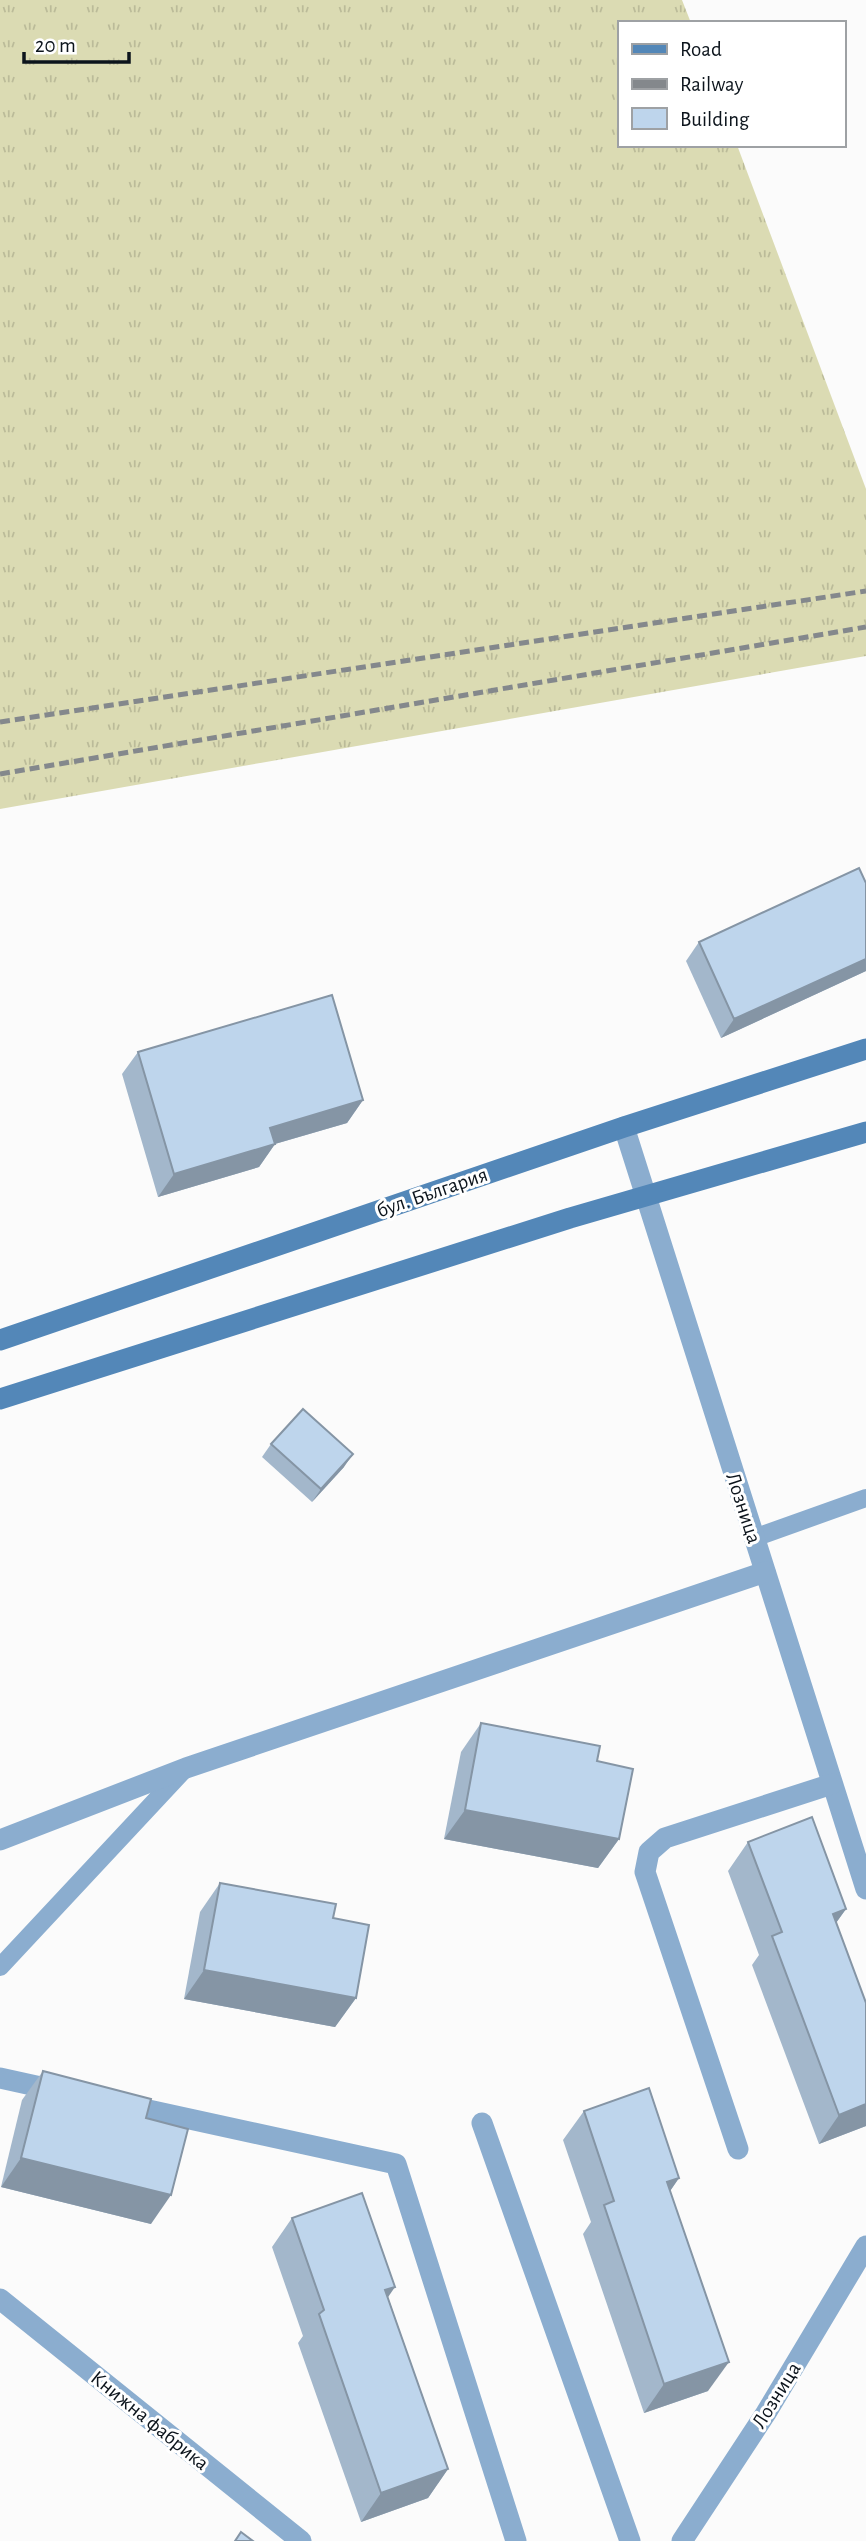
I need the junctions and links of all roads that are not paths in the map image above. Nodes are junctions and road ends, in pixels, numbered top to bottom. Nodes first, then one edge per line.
1 (866, 1049) edge
2 (624, 1127) junction
3 (866, 1132) edge
4 (645, 1197) junction
5 (0, 1340) edge
6 (0, 1399) edge
7 (866, 1498) edge
8 (754, 1538) junction
9 (765, 1572) junction
10 (186, 1768) junction
11 (832, 1784) junction
12 (0, 1840) edge
13 (866, 1889) edge
14 (0, 1967) edge
15 (0, 2078) edge
16 (482, 2123) dead end
17 (738, 2149) dead end
18 (866, 2246) edge
19 (0, 2299) edge
20 (301, 2541) edge
21 (516, 2541) edge
22 (630, 2541) edge
23 (682, 2541) edge

1 - 2 main road, бул. България
2 - 4 street, Лозница
2 - 5 main road, бул. България
3 - 4 main road
4 - 6 main road
4 - 8 street, Лозница
7 - 8 lane
8 - 9 street, Лозница
9 - 10 street
9 - 11 street, Лозница
10 - 12 street
10 - 14 lane
11 - 13 street, Лозница
11 - 17 street
15 - 21 street
16 - 22 street
18 - 23 street, Лозница
19 - 20 street, Книжна фабрика

